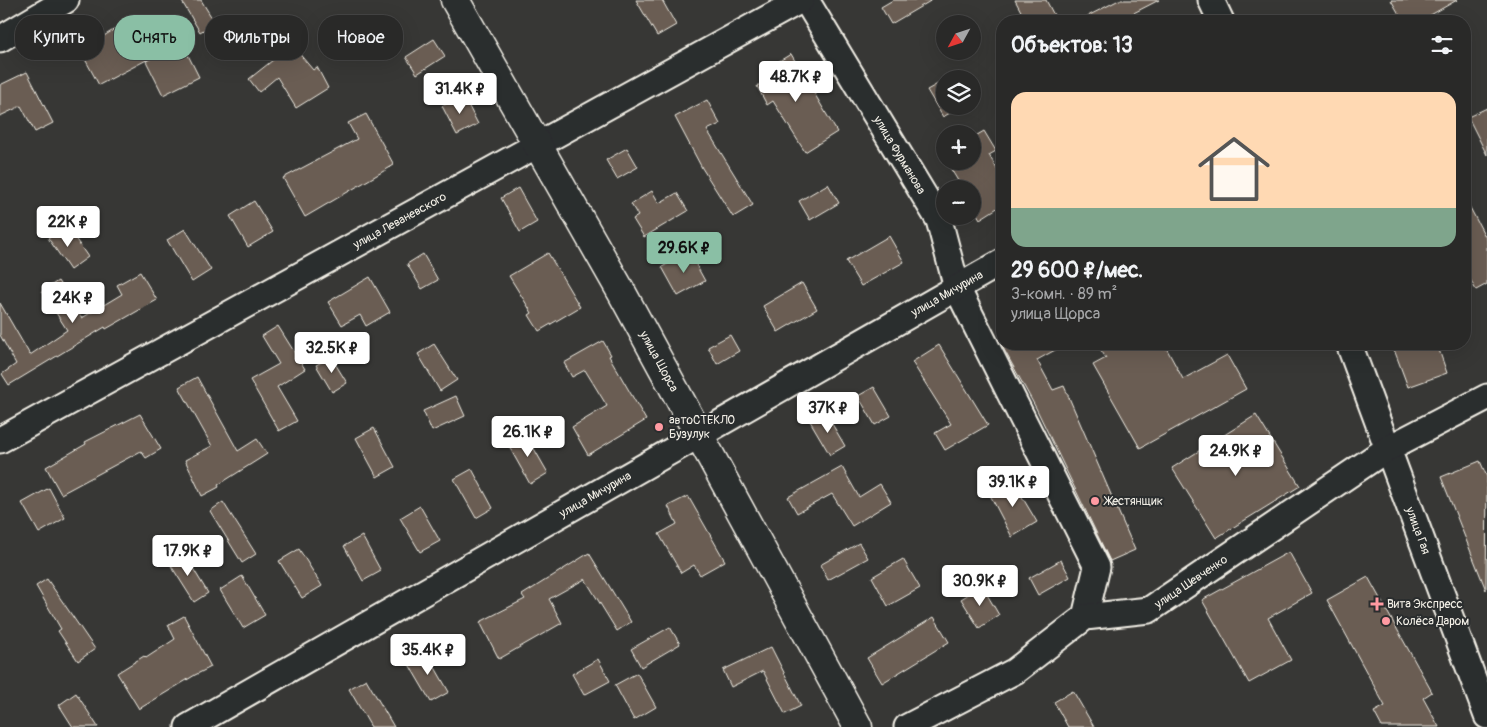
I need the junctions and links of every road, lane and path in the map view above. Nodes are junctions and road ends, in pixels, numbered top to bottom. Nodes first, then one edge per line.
1 (66, 0) edge
2 (455, 0) edge
3 (801, 0) edge
4 (806, 0) edge
5 (1211, 0) edge
6 (1218, 15) edge
7 (0, 39) edge
8 (537, 145) junction
9 (996, 265) edge
10 (957, 288) junction
11 (1351, 350) edge
12 (1487, 396) edge
13 (699, 435) junction
14 (0, 440) edge
15 (1386, 449) junction
16 (1085, 617) junction
17 (1487, 716) edge
18 (188, 727) edge
19 (858, 727) edge
20 (907, 727) edge

1 - 7 street
2 - 8 main road, улица Щорса
3 - 8 street, улица Леваневского
4 - 10 street, улица Фурманова
5 - 6 street
8 - 13 main road, улица Щорса
8 - 14 street, улица Леваневского
9 - 10 street, улица Мичурина
10 - 13 street, улица Мичурина
10 - 16 street, улица Фурманова
11 - 15 street, улица Гая
12 - 15 street, улица Шевченко
13 - 18 street, улица Мичурина
13 - 19 main road, улица Щорса
15 - 16 street, улица Шевченко
15 - 17 street, улица Гая
16 - 20 street

